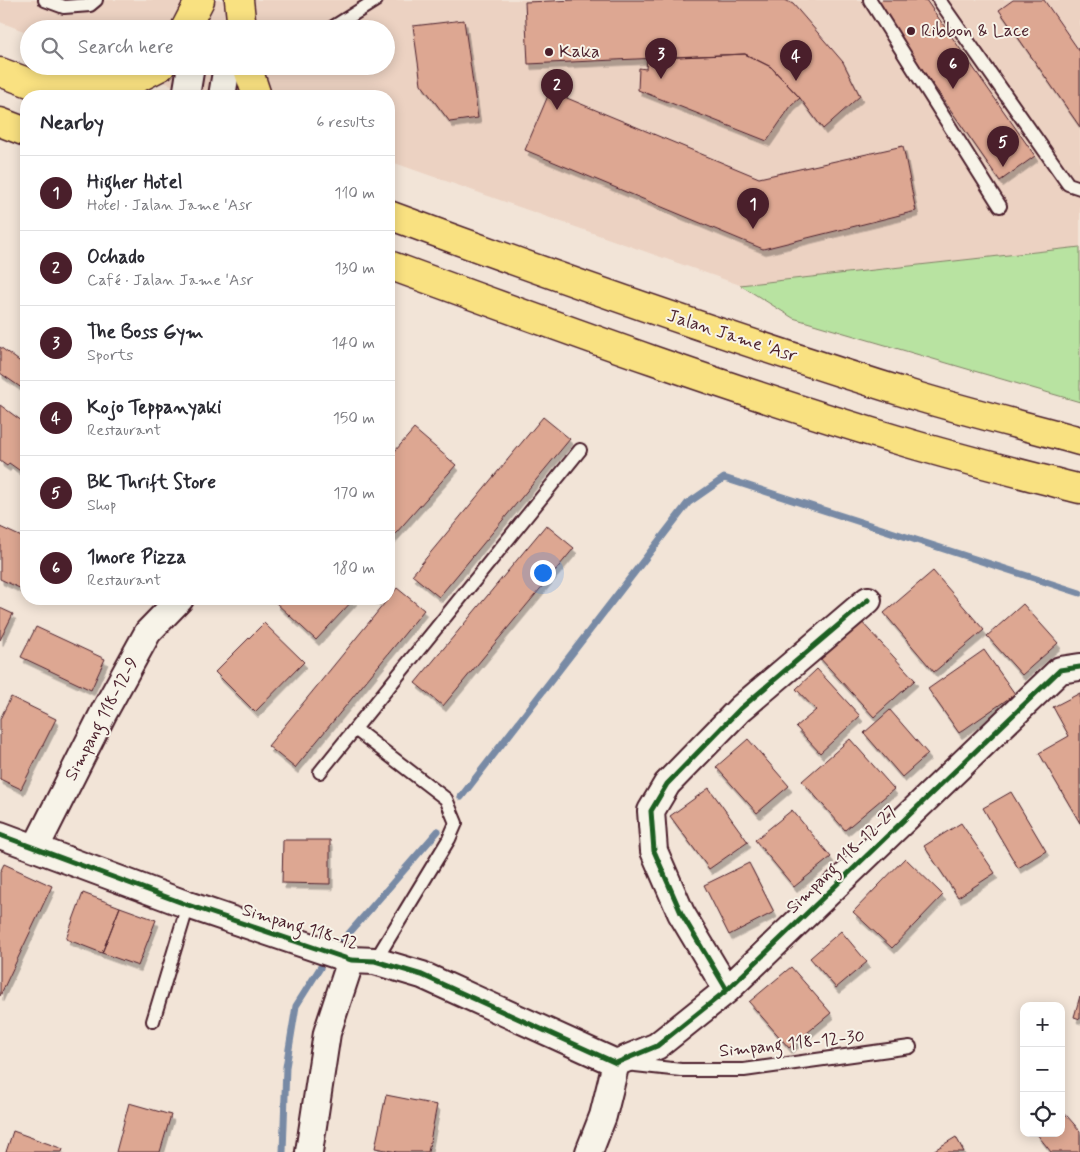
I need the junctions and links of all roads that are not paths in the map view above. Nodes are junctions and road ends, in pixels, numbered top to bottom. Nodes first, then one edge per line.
1 (46, 0) edge
2 (96, 0) edge
3 (201, 0) edge
4 (239, 0) edge
5 (376, 0) edge
6 (870, 0) edge
7 (939, 0) edge
8 (190, 20) edge
9 (198, 20) edge
10 (236, 20) edge
11 (241, 20) edge
12 (344, 20) edge
13 (0, 72) edge
14 (144, 75) edge
15 (190, 75) edge
16 (226, 75) edge
17 (250, 75) edge
18 (50, 90) edge
19 (68, 90) edge
20 (187, 90) edge
21 (223, 90) edge
22 (255, 90) edge
23 (0, 122) edge
24 (20, 130) edge
25 (1080, 188) edge
26 (1000, 206) dead end
27 (395, 215) edge
28 (395, 267) edge
29 (1080, 441) edge
30 (580, 450) dead end
31 (1080, 489) edge
32 (868, 600) dead end
33 (174, 605) edge
34 (1079, 667) edge
35 (355, 729) junction
36 (320, 772) dead end
37 (0, 835) edge
38 (36, 848) junction
39 (188, 905) junction
40 (363, 961) junction
41 (726, 990) junction
42 (153, 1021) dead end
43 (910, 1047) dead end
44 (616, 1063) junction
45 (309, 1152) edge
46 (589, 1152) edge

1 - 2 lane
3 - 8 main road
3 - 9 street
4 - 10 street
4 - 11 main road
5 - 12 lane
6 - 26 lane
7 - 25 lane
13 - 18 main road
14 - 19 main road
15 - 20 street
16 - 21 street
17 - 22 main road
23 - 24 main road
27 - 29 main road, Jalan Jame 'Asr
28 - 31 main road
30 - 35 lane
32 - 41 street
33 - 38 street, Simpang 118-12-9
34 - 41 street, Simpang 118-12-27
35 - 36 lane
35 - 40 lane
37 - 38 street, Simpang 118-12
38 - 39 street, Simpang 118-12
39 - 40 street, Simpang 118-12
39 - 42 lane
40 - 44 street, Simpang 118-12
40 - 45 street
41 - 44 street, Simpang 118-12-27
43 - 44 lane, Simpang 118-12-30
44 - 46 street

